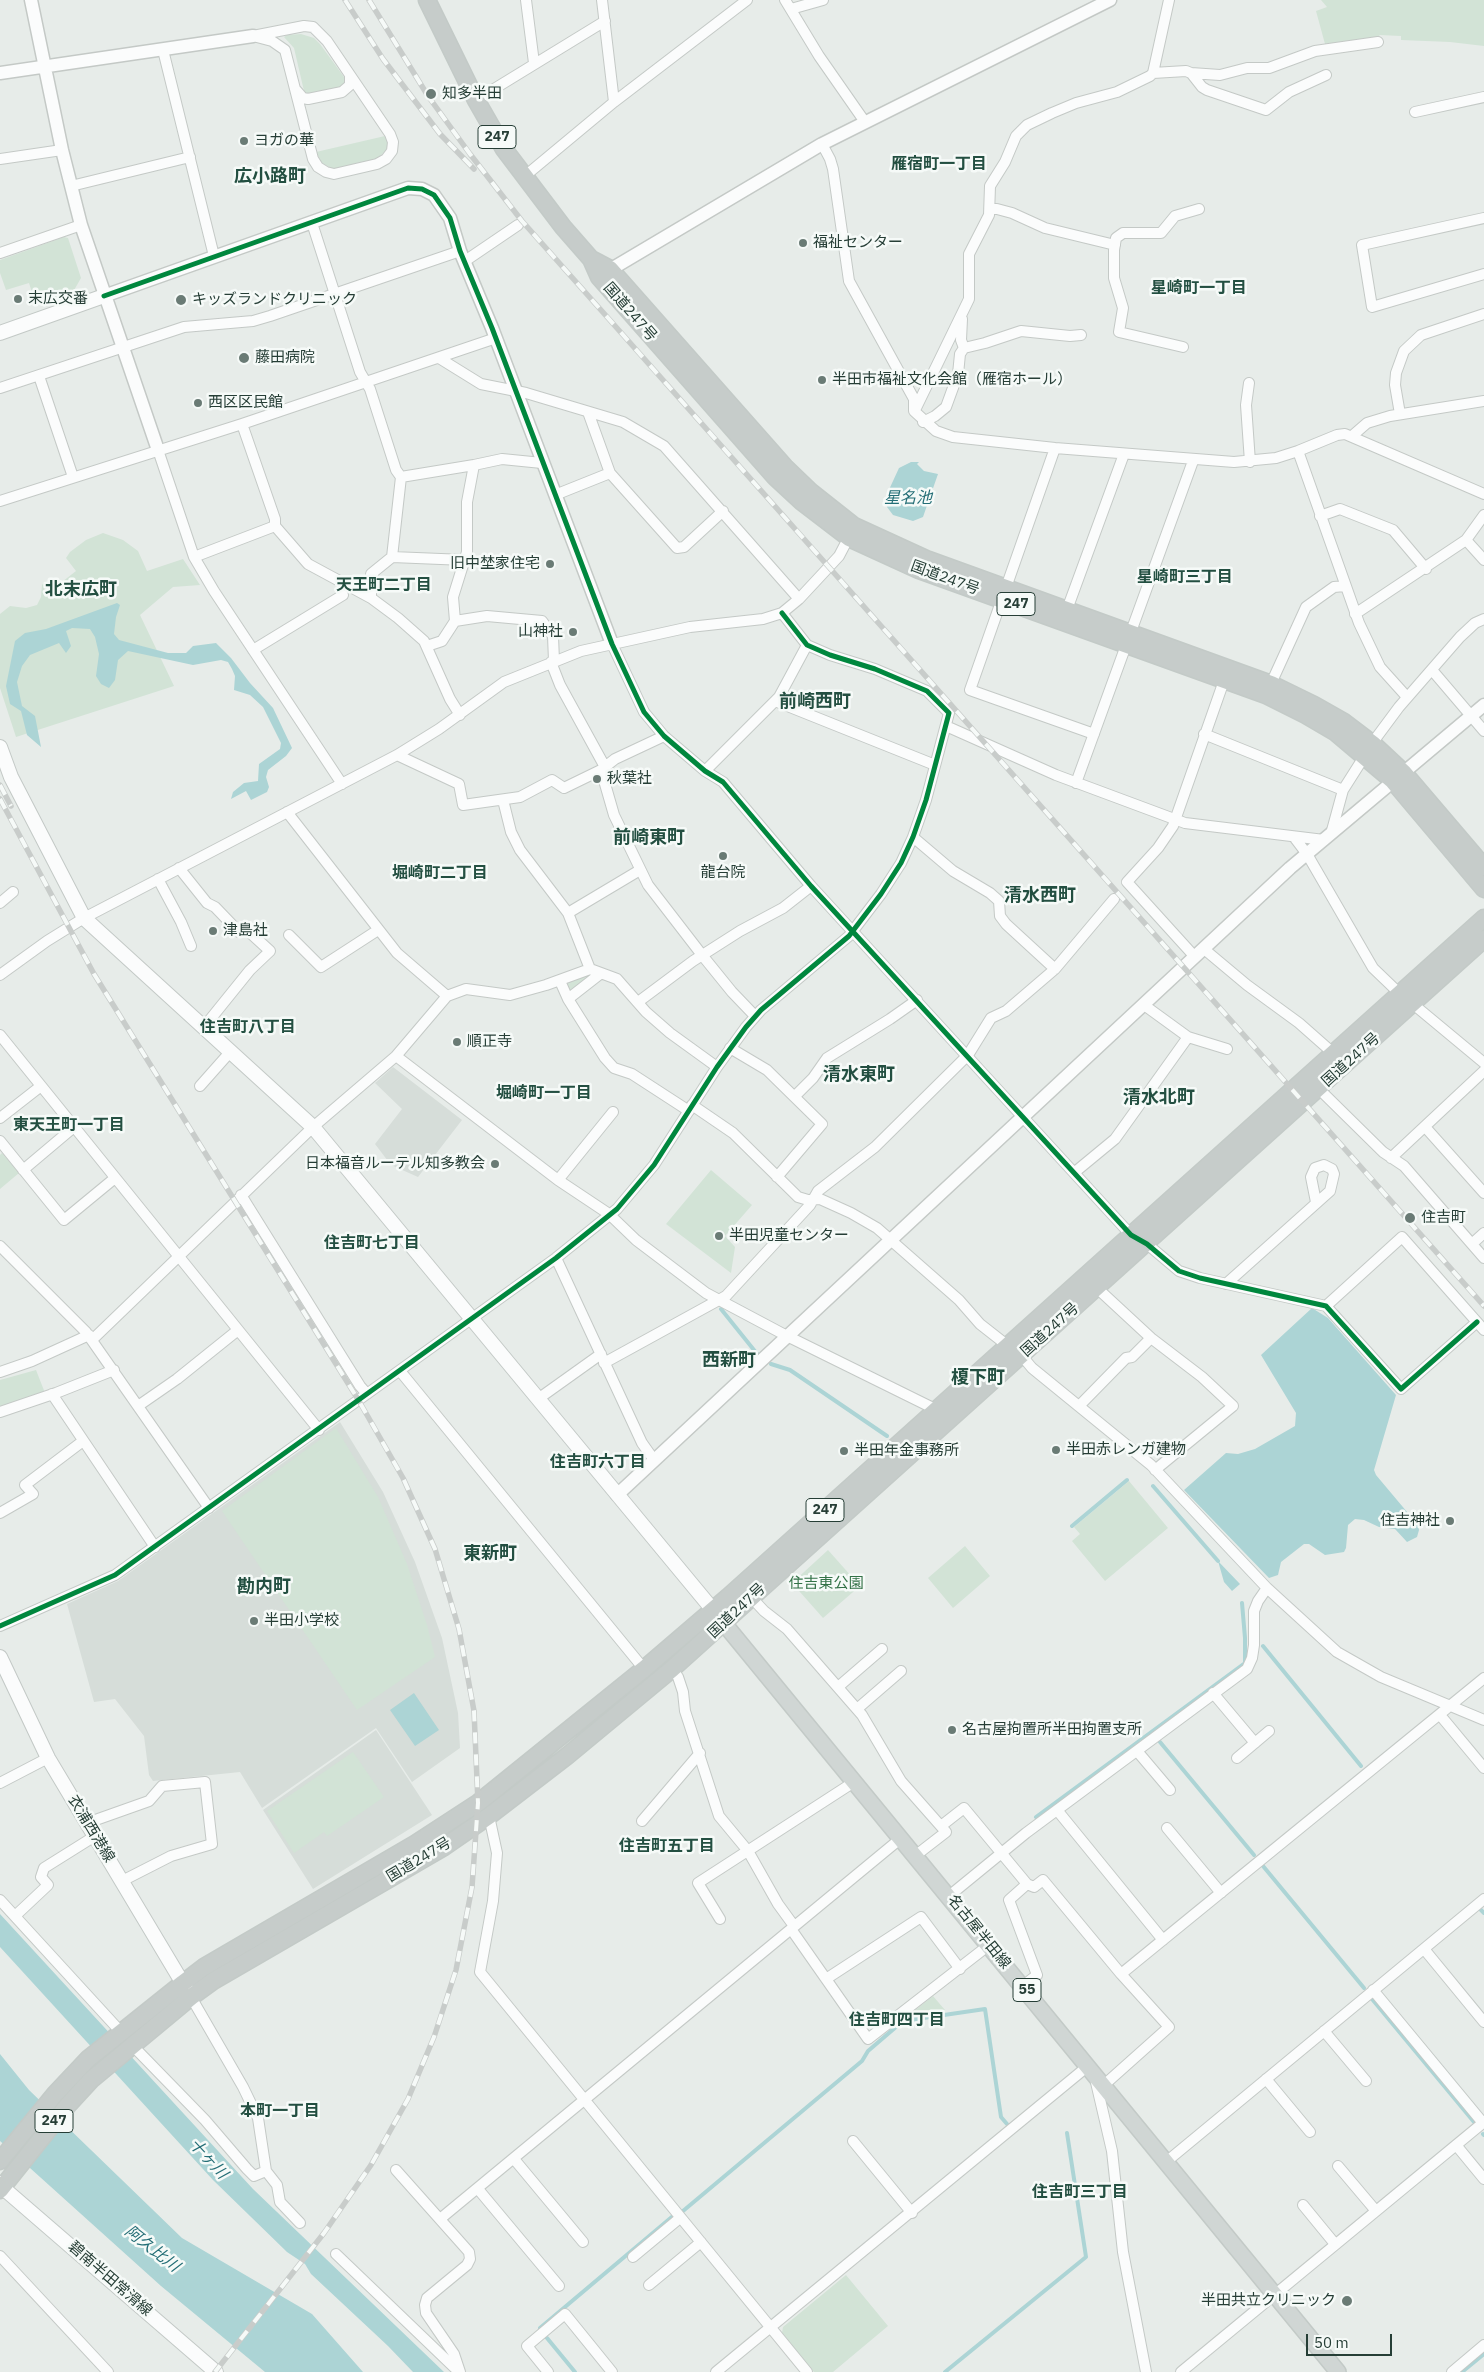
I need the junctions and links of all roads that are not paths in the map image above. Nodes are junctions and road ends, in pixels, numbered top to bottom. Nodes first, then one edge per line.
1 (31, 0) edge
2 (427, 0) edge
3 (526, 0) edge
4 (602, 0) edge
5 (823, 0) edge
6 (1110, 0) edge
7 (1169, 0) edge
8 (743, 1) edge
9 (788, 4) edge
10 (605, 21) junction
11 (253, 36) junction
12 (1378, 42) dead end
13 (163, 50) junction
14 (534, 63) junction
15 (45, 66) junction
16 (0, 73) edge
17 (1153, 73) junction
18 (1191, 73) junction
19 (350, 75) junction
20 (1326, 75) dead end
21 (296, 90) junction
22 (1484, 97) edge
23 (476, 100) junction
24 (614, 102) junction
25 (1415, 112) dead end
26 (865, 122) junction
27 (822, 144) junction
28 (62, 150) junction
29 (190, 157) junction
30 (0, 159) edge
31 (524, 176) junction
32 (71, 186) junction
33 (990, 209) junction
34 (1199, 209) dead end
35 (1484, 218) edge
36 (312, 223) junction
37 (81, 225) junction
38 (518, 225) dead end
39 (1115, 245) junction
40 (0, 253) edge
41 (214, 256) junction
42 (462, 256) junction
43 (604, 273) junction
44 (1484, 274) edge
45 (335, 294) junction
46 (104, 296) junction
47 (1484, 314) edge
48 (962, 316) junction
49 (0, 333) edge
50 (1081, 335) dead end
51 (496, 338) junction
52 (122, 347) junction
53 (1183, 347) dead end
54 (964, 348) junction
55 (439, 358) junction
56 (39, 376) junction
57 (366, 383) junction
58 (1248, 383) dead end
59 (0, 388) edge
60 (515, 390) junction
61 (1483, 403) edge
62 (914, 411) junction
63 (588, 412) junction
64 (1400, 414) junction
65 (923, 422) junction
66 (242, 424) junction
67 (1352, 436) junction
68 (1055, 448) junction
69 (158, 450) junction
70 (1298, 452) junction
71 (1124, 454) junction
72 (1193, 461) junction
73 (1250, 462) junction
74 (542, 463) junction
75 (474, 465) junction
76 (610, 473) junction
77 (73, 477) junction
78 (401, 477) junction
79 (1484, 494) edge
80 (555, 495) junction
81 (0, 501) edge
82 (723, 511) junction
83 (1484, 515) edge
84 (1320, 516) junction
85 (275, 526) junction
86 (852, 532) junction
87 (1466, 540) junction
88 (194, 557) junction
89 (392, 557) junction
90 (465, 560) junction
91 (1484, 560) edge
92 (1426, 568) junction
93 (1345, 586) junction
94 (1004, 593) junction
95 (343, 595) dead end
96 (370, 598) junction
97 (799, 599) junction
98 (782, 613) junction
99 (1355, 614) junction
100 (1065, 615) junction
101 (1484, 619) edge
102 (455, 621) junction
103 (1129, 639) junction
104 (612, 644) junction
105 (807, 645) junction
106 (426, 646) junction
107 (253, 650) junction
108 (553, 662) junction
109 (1432, 670) junction
110 (1226, 674) junction
111 (1268, 690) junction
112 (1407, 697) junction
113 (775, 701) junction
114 (1484, 705) edge
115 (460, 715) junction
116 (1471, 716) junction
117 (946, 726) junction
118 (1484, 731) edge
119 (1094, 734) junction
120 (1204, 734) junction
121 (664, 736) junction
122 (0, 748) edge
123 (1369, 750) junction
124 (397, 754) junction
125 (935, 764) junction
126 (603, 769) junction
127 (705, 771) junction
128 (1398, 777) junction
129 (1076, 783) junction
130 (342, 784) junction
131 (1343, 790) junction
132 (503, 800) junction
133 (287, 812) junction
134 (1174, 819) junction
135 (913, 837) junction
136 (1294, 837) junction
137 (1327, 837) junction
138 (1307, 854) junction
139 (1484, 867) edge
140 (179, 868) junction
141 (640, 870) junction
142 (158, 879) junction
143 (811, 886) junction
144 (1484, 889) edge
145 (13, 892) dead end
146 (1114, 899) dead end
147 (0, 902) edge
148 (568, 913) junction
149 (84, 918) junction
150 (1484, 918) edge
151 (378, 930) junction
152 (853, 930) junction
153 (289, 935) dead end
154 (1484, 939) edge
155 (191, 946) dead end
156 (1200, 953) junction
157 (702, 956) junction
158 (1055, 969) junction
159 (595, 972) junction
160 (0, 975) edge
161 (560, 981) junction
162 (1399, 993) junction
163 (447, 996) junction
164 (568, 999) junction
165 (917, 1000) junction
166 (638, 1002) junction
167 (1413, 1004) junction
168 (1144, 1005) junction
169 (755, 1016) junction
170 (204, 1027) junction
171 (1188, 1037) junction
172 (1, 1038) edge
173 (730, 1048) junction
174 (1228, 1049) dead end
175 (231, 1051) junction
176 (1333, 1053) junction
177 (968, 1055) junction
178 (396, 1056) junction
179 (1484, 1063) edge
180 (717, 1067) junction
181 (1484, 1071) edge
182 (40, 1086) junction
183 (200, 1086) dead end
184 (1319, 1088) junction
185 (795, 1096) junction
186 (691, 1108) junction
187 (613, 1112) dead end
188 (1025, 1116) junction
189 (0, 1118) edge
190 (74, 1127) junction
191 (313, 1127) junction
192 (1426, 1128) junction
193 (0, 1141) edge
194 (1391, 1158) junction
195 (23, 1170) junction
196 (1075, 1172) junction
197 (777, 1177) junction
198 (115, 1178) junction
199 (558, 1180) junction
200 (1484, 1193) edge
201 (242, 1195) junction
202 (813, 1200) junction
203 (1316, 1202) dead end
204 (609, 1214) junction
205 (1484, 1233) edge
206 (1132, 1234) junction
207 (891, 1241) junction
208 (1473, 1243) junction
209 (1147, 1244) junction
210 (1, 1248) edge
211 (178, 1255) junction
212 (556, 1258) junction
213 (1484, 1258) edge
214 (1226, 1284) junction
215 (1097, 1288) junction
216 (719, 1300) junction
217 (1326, 1306) junction
218 (471, 1319) junction
219 (1481, 1326) edge
220 (238, 1330) junction
221 (787, 1336) junction
222 (90, 1338) junction
223 (1151, 1338) junction
224 (1008, 1346) junction
225 (1022, 1356) junction
226 (602, 1358) junction
227 (114, 1370) junction
228 (400, 1371) junction
229 (0, 1372) edge
230 (52, 1394) junction
231 (367, 1394) junction
232 (538, 1399) junction
233 (138, 1406) junction
234 (1079, 1406) junction
235 (937, 1410) junction
236 (0, 1412) edge
237 (319, 1430) junction
238 (83, 1441) junction
239 (654, 1460) junction
240 (1155, 1470) junction
241 (617, 1495) junction
242 (209, 1508) junction
243 (0, 1513) edge
244 (155, 1547) junction
245 (1267, 1588) junction
246 (751, 1597) junction
247 (712, 1610) junction
248 (723, 1623) junction
249 (0, 1626) edge
250 (882, 1649) dead end
251 (0, 1657) edge
252 (644, 1669) junction
253 (672, 1669) junction
254 (901, 1671) dead end
255 (1484, 1678) edge
256 (838, 1687) junction
257 (1213, 1693) junction
258 (1450, 1705) junction
259 (856, 1709) junction
260 (1440, 1716) junction
261 (1484, 1720) edge
262 (1270, 1731) dead end
263 (1255, 1743) junction
264 (1137, 1751) junction
265 (700, 1752) junction
266 (48, 1758) junction
267 (1237, 1758) dead end
268 (1484, 1768) edge
269 (1, 1781) edge
270 (854, 1782) junction
271 (1170, 1790) dead end
272 (1057, 1810) junction
273 (489, 1816) junction
274 (642, 1821) dead end
275 (87, 1823) junction
276 (941, 1826) junction
277 (1167, 1828) dead end
278 (95, 1836) junction
279 (900, 1839) junction
280 (748, 1851) junction
281 (1002, 1853) junction
282 (915, 1856) junction
283 (122, 1881) junction
284 (1027, 1884) junction
285 (1220, 1893) junction
286 (949, 1896) junction
287 (1484, 1899) edge
288 (0, 1900) edge
289 (15, 1916) junction
290 (720, 1919) dead end
291 (792, 1927) junction
292 (1163, 1940) junction
293 (989, 1945) junction
294 (1424, 1948) junction
295 (960, 1968) junction
296 (1121, 1974) junction
297 (826, 1979) junction
298 (1023, 1986) junction
299 (187, 1990) junction
300 (1373, 1990) junction
301 (1484, 2022) edge
302 (1324, 2030) junction
303 (118, 2033) junction
304 (130, 2046) junction
305 (1091, 2069) junction
306 (1266, 2079) junction
307 (1366, 2081) dead end
308 (1104, 2085) junction
309 (585, 2101) junction
310 (1483, 2124) edge
311 (1310, 2132) dead end
312 (853, 2141) dead end
313 (1456, 2145) junction
314 (3, 2156) edge
315 (514, 2159) junction
316 (1166, 2162) junction
317 (1338, 2166) dead end
318 (396, 2170) dead end
319 (266, 2171) junction
320 (1484, 2179) edge
321 (1, 2187) edge
322 (478, 2188) junction
323 (1302, 2205) dead end
324 (1376, 2211) junction
325 (912, 2213) junction
326 (680, 2218) junction
327 (440, 2219) junction
328 (300, 2223) dead end
329 (583, 2242) dead end
330 (701, 2242) junction
331 (1335, 2244) junction
332 (336, 2254) dead end
333 (0, 2256) edge
334 (633, 2257) dead end
335 (649, 2285) dead end
336 (559, 2286) dead end
337 (1274, 2294) junction
338 (771, 2327) junction
339 (1484, 2345) edge
340 (108, 2372) edge
341 (216, 2372) edge
342 (459, 2372) edge
343 (548, 2372) edge
344 (612, 2372) edge
345 (716, 2372) edge
346 (807, 2372) edge
347 (1146, 2372) edge
348 (1181, 2372) edge
349 (1338, 2372) edge
350 (1452, 2372) edge

1 - 15 street
2 - 23 highway, 国道247号 / 247
3 - 14 street
4 - 10 street
5 - 9 street
6 - 26 street
7 - 17 street
8 - 24 street
9 - 26 street
10 - 14 street
10 - 24 street
11 - 13 street
11 - 19 street
11 - 21 street
12 - 18 street
13 - 15 street
13 - 29 street
14 - 23 street
15 - 16 street
15 - 28 street
17 - 18 street
17 - 33 street
18 - 20 street
19 - 21 street
19 - 21 street
22 - 25 street
23 - 31 highway, 国道247号 / 247
24 - 31 street
26 - 27 street
27 - 43 street
27 - 62 street
28 - 30 street
28 - 32 street
29 - 32 street
29 - 41 street
31 - 43 highway, 国道247号 / 247
32 - 37 street
33 - 39 street
33 - 48 street
34 - 39 street
35 - 44 street
36 - 41 street
36 - 42 street
36 - 45 street
37 - 40 street
37 - 46 street
38 - 42 street
39 - 53 street
41 - 46 street
42 - 45 street
42 - 51 street
43 - 86 highway, 国道247号 / 247
45 - 52 street
45 - 57 street
46 - 49 main road
46 - 52 street
47 - 64 street
48 - 54 street
48 - 62 street
50 - 54 street
51 - 55 street
51 - 60 street
52 - 56 street
52 - 69 street
54 - 65 street
55 - 57 street
55 - 60 street
56 - 59 street
56 - 77 street
57 - 66 street
57 - 78 street
58 - 73 street
60 - 63 street
60 - 74 street
61 - 64 street
62 - 65 street
63 - 76 street
63 - 82 street
64 - 67 street
65 - 68 street
66 - 69 street
66 - 85 street
67 - 70 street
67 - 79 street
68 - 71 street
68 - 94 street
69 - 77 street
69 - 88 street
70 - 73 street
70 - 84 street
71 - 72 street
71 - 100 street
72 - 73 street
72 - 103 street
74 - 75 street
74 - 80 street
75 - 78 street
75 - 90 street
76 - 80 street
76 - 82 street
77 - 81 street
78 - 89 street
80 - 104 street
82 - 97 street
83 - 87 street
84 - 92 street
84 - 93 street
85 - 88 street
85 - 96 street
86 - 94 highway, 国道247号 / 247
86 - 97 street
87 - 91 street
87 - 92 street
88 - 107 street
89 - 90 street
89 - 96 street
90 - 102 street
92 - 99 street
93 - 99 street
93 - 111 street
94 - 100 highway, 国道247号 / 247
94 - 119 street
95 - 107 street
96 - 106 street
97 - 98 street
98 - 104 street
98 - 105 street
99 - 112 street
100 - 103 highway, 国道247号 / 247
101 - 109 street
102 - 106 street
102 - 108 street
103 - 110 highway, 国道247号 / 247
103 - 119 street
104 - 108 street
104 - 121 street
105 - 113 street
105 - 117 street
106 - 115 street
107 - 130 street
108 - 115 street
108 - 126 street
109 - 112 street
109 - 116 street
110 - 111 highway, 国道247号 / 247
110 - 120 street
111 - 123 highway, 国道247号 / 247
112 - 123 street
113 - 125 street
113 - 127 street
114 - 116 street
115 - 124 street
116 - 118 street
116 - 128 street
117 - 125 street
117 - 129 street
119 - 129 street
120 - 131 street
120 - 134 street
121 - 126 street
121 - 127 street
122 - 149 main road
123 - 128 highway, 国道247号 / 247
123 - 131 street
124 - 130 street
124 - 132 street
125 - 135 street
126 - 132 street
126 - 141 street
127 - 143 street
128 - 137 street
128 - 139 highway, 国道247号 / 247
128 - 144 highway, 国道247号 / 247
129 - 134 street
130 - 133 street
131 - 137 street
132 - 148 street
133 - 140 street
133 - 151 street
134 - 136 street
134 - 156 street
135 - 152 street
135 - 158 street
136 - 137 street
136 - 138 street
137 - 138 street
138 - 156 street
138 - 162 street
140 - 142 street
140 - 170 street
141 - 148 street
141 - 157 street
142 - 149 street
142 - 155 street
143 - 152 street
143 - 157 street
145 - 147 street
146 - 158 street
148 - 159 street
149 - 160 street
149 - 170 main road
150 - 162 highway, 国道247号 / 247
151 - 153 street
151 - 163 street
152 - 165 street
152 - 169 street
154 - 167 highway, 国道247号 / 247
156 - 168 street
156 - 176 street
157 - 166 street
157 - 169 street
158 - 177 street
159 - 161 street
159 - 164 street
159 - 166 street
161 - 163 street
161 - 164 street
162 - 176 highway, 国道247号 / 247
163 - 178 street
164 - 186 street
165 - 177 street
165 - 185 street
166 - 180 street
167 - 179 street
167 - 184 highway, 国道247号 / 247
168 - 171 street
168 - 188 street
169 - 173 street
170 - 175 main road
171 - 174 street
171 - 196 street
172 - 182 street
173 - 180 street
173 - 185 street
175 - 183 street
175 - 191 main road
176 - 206 highway, 国道247号 / 247
177 - 188 street
177 - 202 street
178 - 191 street
178 - 199 street
180 - 186 street
181 - 192 street
182 - 189 street
182 - 190 street
184 - 194 street
184 - 209 highway, 国道247号 / 247
185 - 197 street
186 - 197 street
186 - 204 street
187 - 199 street
188 - 196 street
188 - 207 street
190 - 195 street
190 - 198 street
191 - 201 street
191 - 218 main road
192 - 194 street
192 - 200 street
193 - 195 street
194 - 208 street
195 - 198 street
196 - 206 street
197 - 202 street
198 - 211 street
199 - 204 street
201 - 211 street
201 - 231 street
202 - 207 street
202 - 216 street
203 - 214 street
204 - 212 street
204 - 216 street
205 - 208 street
206 - 209 street
206 - 224 highway, 国道247号 / 247
207 - 221 street
207 - 224 street
208 - 213 street
209 - 214 street
209 - 215 highway, 国道247号 / 247
210 - 222 street
211 - 220 street
211 - 222 street
212 - 218 street
212 - 226 street
214 - 217 street
215 - 223 street
215 - 225 highway, 国道247号 / 247
216 - 221 street
216 - 226 street
217 - 219 street
217 - 219 street
218 - 228 street
218 - 232 main road
220 - 233 street
220 - 237 street
221 - 235 street
221 - 239 street
222 - 227 street
222 - 229 street
223 - 234 street
223 - 240 street
224 - 235 highway, 国道247号 / 247
225 - 234 street
225 - 246 highway, 国道247号 / 247
226 - 232 street
226 - 239 street
227 - 230 street
227 - 233 street
228 - 231 street
228 - 252 street
230 - 236 street
230 - 238 street
231 - 237 street
232 - 241 main road
233 - 242 street
234 - 240 street
235 - 247 highway, 国道247号 / 247
237 - 242 street
238 - 243 street
238 - 244 street
239 - 241 street
240 - 245 street
241 - 247 main road
242 - 244 street
244 - 249 street
245 - 257 street
245 - 258 street
246 - 248 highway, 国道247号 / 247
246 - 256 street
247 - 248 main road, 名古屋半田線 / 55
247 - 252 highway, 国道247号 / 247
248 - 253 highway, 国道247号 / 247
248 - 270 main road, 名古屋半田線 / 55
250 - 256 street
251 - 266 main road, 衣浦西港線
252 - 299 highway, 国道247号 / 247
253 - 265 street
253 - 273 highway, 国道247号 / 247
254 - 259 street
255 - 258 street
256 - 259 street
257 - 263 street
257 - 264 street
258 - 260 street
258 - 261 street
259 - 276 street
260 - 268 street
260 - 285 street
262 - 263 street
263 - 267 street
264 - 271 street
264 - 272 street
265 - 274 street
265 - 280 street
266 - 269 street
266 - 275 main road, 衣浦西港線
270 - 279 main road, 名古屋半田線 / 55
270 - 280 street
272 - 281 street
272 - 292 street
273 - 299 highway, 国道247号 / 247
273 - 309 street
275 - 278 main road, 衣浦西港線
275 - 283 street
276 - 281 street
276 - 282 street
277 - 285 street
278 - 283 main road, 衣浦西港線
278 - 289 street
279 - 282 main road, 名古屋半田線 / 55
279 - 291 street
280 - 290 street
280 - 291 street
281 - 284 street
281 - 286 street
282 - 286 main road, 名古屋半田線 / 55
283 - 299 main road, 衣浦西港線
284 - 296 street
284 - 298 street
285 - 292 street
286 - 293 main road, 名古屋半田線 / 55
287 - 294 street
288 - 289 street
289 - 303 street
291 - 297 street
291 - 309 street
292 - 296 street
293 - 295 street
293 - 298 main road, 名古屋半田線 / 55
294 - 300 street
294 - 301 street
295 - 297 street
295 - 297 street
296 - 308 street
298 - 305 main road, 名古屋半田線 / 55
299 - 303 highway, 国道247号 / 247
299 - 304 highway, 国道247号 / 247
299 - 319 street
300 - 302 street
300 - 310 street
302 - 306 street
302 - 307 street
303 - 314 highway, 国道247号 / 247
304 - 319 street
304 - 321 highway, 国道247号 / 247
305 - 308 main road, 名古屋半田線 / 55
305 - 325 street
305 - 347 street
306 - 311 street
306 - 316 street
308 - 316 main road, 名古屋半田線 / 55
309 - 315 street
309 - 326 street
310 - 313 street
312 - 325 street
313 - 320 street
313 - 324 street
315 - 322 street
315 - 329 street
316 - 337 main road, 名古屋半田線 / 55
317 - 324 street
318 - 327 street
319 - 328 street
321 - 341 main road, 碧南半田常滑線
322 - 327 street
322 - 336 street
323 - 331 street
324 - 331 street
325 - 338 street
326 - 330 street
326 - 334 street
327 - 342 street
330 - 335 street
330 - 338 street
331 - 337 street
332 - 342 street
333 - 340 street
337 - 348 street
337 - 349 main road, 名古屋半田線 / 55
338 - 345 street
338 - 346 street
339 - 350 street
343 - 344 street

